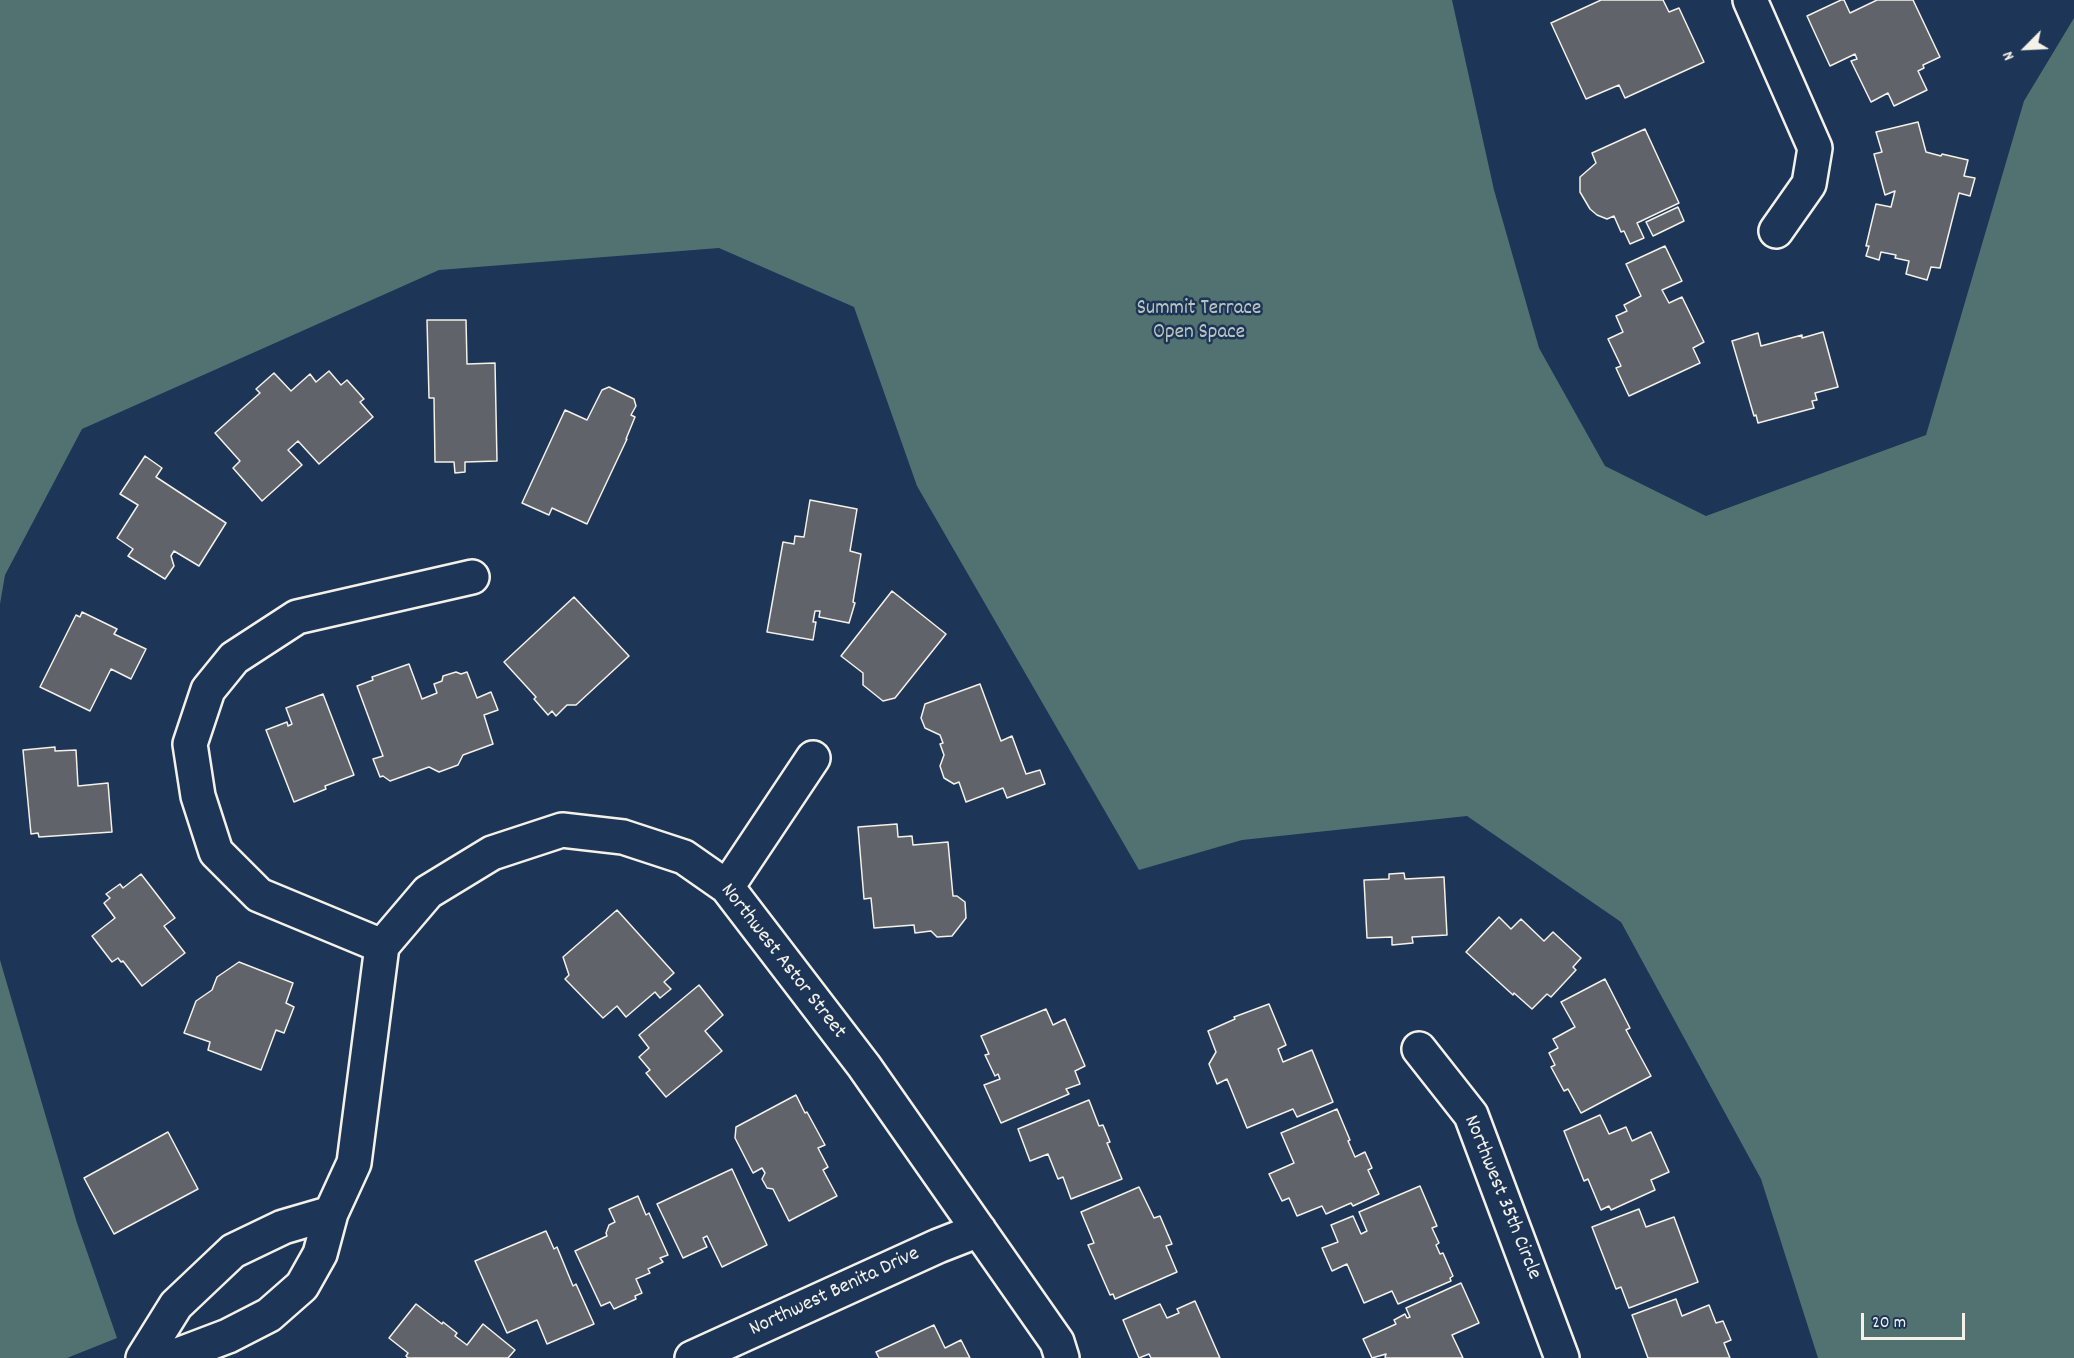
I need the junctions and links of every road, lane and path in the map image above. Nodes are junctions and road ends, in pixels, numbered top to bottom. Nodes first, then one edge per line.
1 (1750, 0) edge
2 (1776, 231) dead end
3 (472, 577) dead end
4 (813, 758) dead end
5 (728, 887) junction
6 (382, 946) junction
7 (1419, 1050) dead end
8 (331, 1213) junction
9 (979, 1230) junction
10 (143, 1358) edge
11 (170, 1358) edge
12 (692, 1358) edge
13 (1062, 1358) edge
14 (1562, 1358) edge

1 - 2 street
3 - 6 street
4 - 5 street
5 - 6 street, Northwest Astor Street
5 - 9 street, Northwest Astor Street
6 - 8 street
7 - 14 street, Northwest 35th Circle
8 - 10 street
8 - 11 street
9 - 12 street, Northwest Benita Drive
9 - 13 street, Northwest Astor Street

